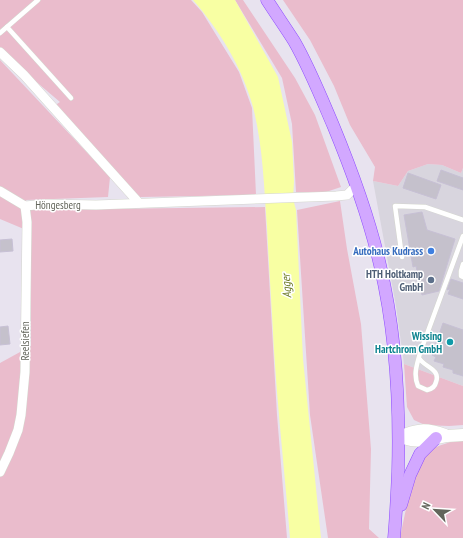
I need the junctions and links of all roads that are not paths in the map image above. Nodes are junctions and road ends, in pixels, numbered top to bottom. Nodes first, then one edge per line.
1 (38, 0) edge
2 (267, 0) edge
3 (6, 27) junction
4 (0, 32) edge
5 (0, 52) edge
6 (71, 98) dead end
7 (357, 185) junction
8 (0, 191) edge
9 (140, 203) junction
10 (25, 206) junction
11 (463, 220) edge
12 (463, 236) edge
13 (402, 257) dead end
14 (463, 264) edge
15 (463, 277) edge
16 (420, 356) junction
17 (463, 435) edge
18 (441, 437) junction
19 (399, 438) junction
20 (0, 472) edge
21 (396, 522) junction
22 (394, 538) edge

1 - 3 lane
2 - 7 main road
3 - 4 lane
3 - 6 lane
5 - 9 street
7 - 9 street, Höngesberg
7 - 19 main road
8 - 10 street, Höngesberg
9 - 10 street, Höngesberg
10 - 20 street, Reelsiefen
11 - 13 lane
12 - 16 lane
14 - 15 lane
16 - 16 lane
17 - 18 street
18 - 19 street
18 - 21 main road
19 - 21 main road
21 - 22 main road

